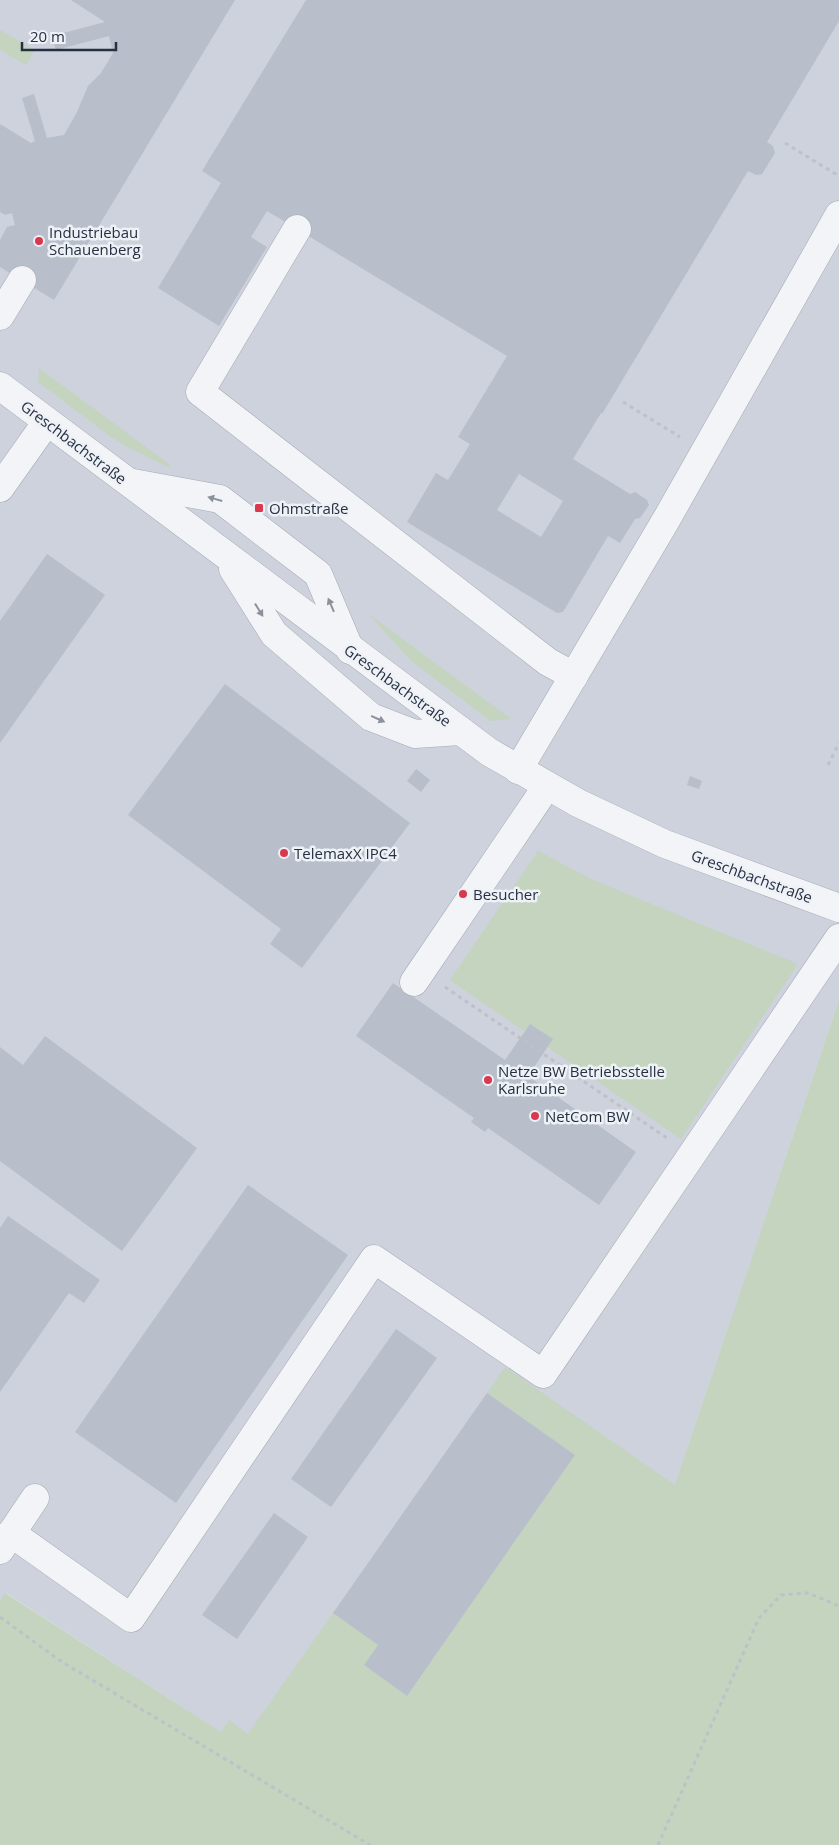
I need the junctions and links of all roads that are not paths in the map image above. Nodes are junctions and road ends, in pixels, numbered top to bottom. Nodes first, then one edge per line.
1 (839, 215) edge
2 (297, 228) dead end
3 (22, 280) dead end
4 (0, 316) edge
5 (0, 386) edge
6 (46, 422) junction
7 (126, 482) junction
8 (0, 488) edge
9 (224, 554) junction
10 (350, 650) junction
11 (574, 676) junction
12 (462, 731) junction
13 (518, 770) junction
14 (547, 786) junction
15 (839, 908) edge
16 (839, 938) edge
17 (418, 977) road end
18 (35, 1498) dead end
19 (6, 1542) edge

1 - 11 street
2 - 11 street
3 - 4 street
5 - 6 street, Greschbachstraße
6 - 7 street, Greschbachstraße
6 - 8 street
7 - 9 street, Greschbachstraße
10 -> 7 street
9 - 10 street, Greschbachstraße
9 -> 12 street
10 - 12 street, Greschbachstraße
11 - 13 street
12 - 13 street, Greschbachstraße
13 - 14 street, Greschbachstraße
14 - 15 street, Greschbachstraße
14 - 17 street
16 - 19 street
18 - 19 street

